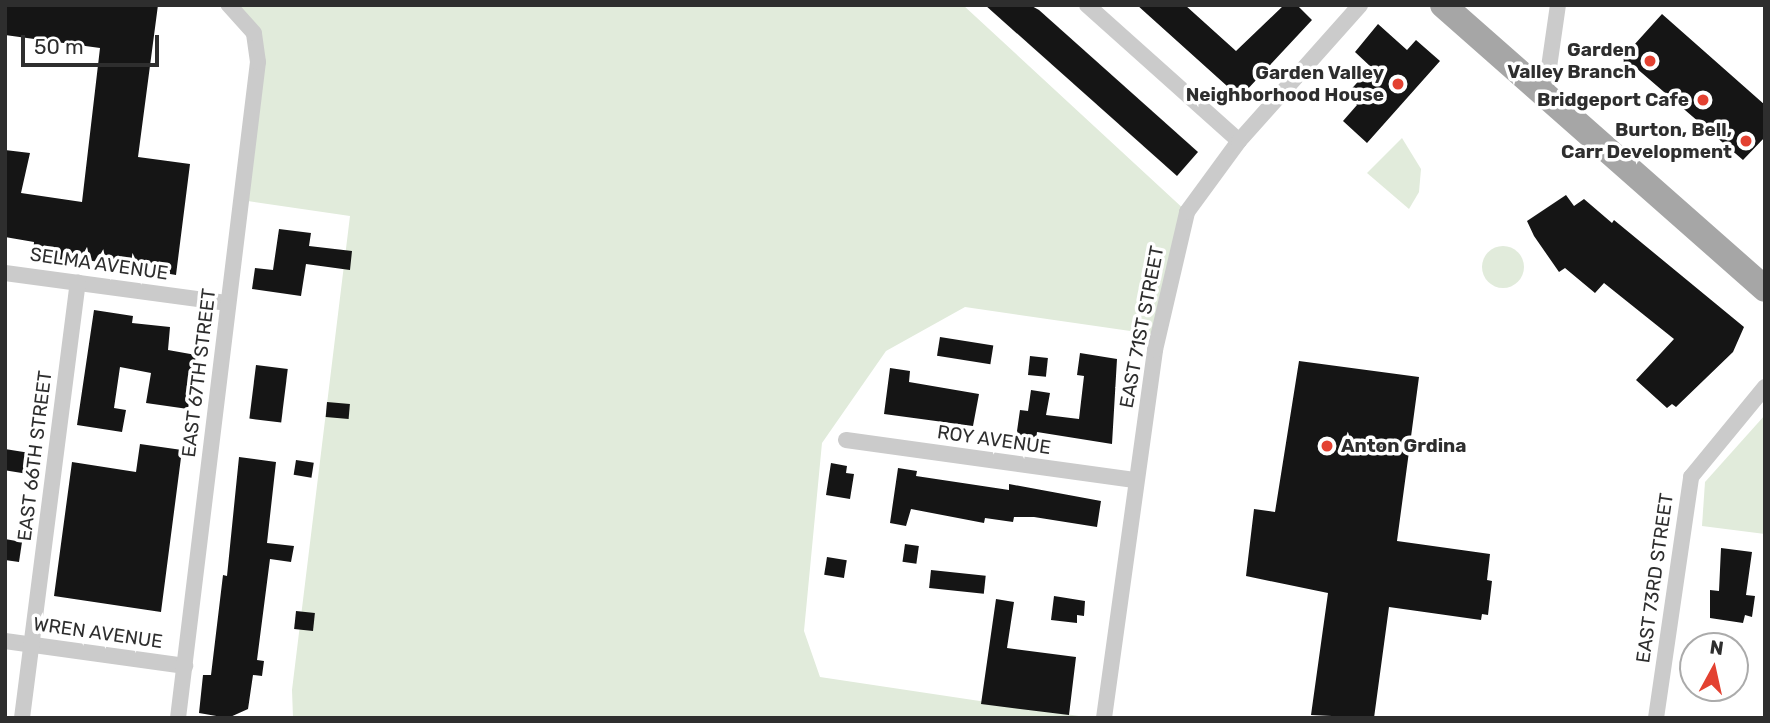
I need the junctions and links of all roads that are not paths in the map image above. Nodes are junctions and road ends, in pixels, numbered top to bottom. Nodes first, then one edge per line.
1 (229, 5) edge
2 (1087, 5) edge
3 (1360, 5) edge
4 (1443, 5) edge
5 (1558, 5) edge
6 (1545, 95) junction
7 (1240, 141) junction
8 (5, 272) edge
9 (78, 283) junction
10 (1765, 289) edge
11 (228, 303) junction
12 (1765, 387) edge
13 (846, 440) dead end
14 (1136, 480) junction
15 (5, 641) edge
16 (32, 645) junction
17 (185, 666) junction
18 (22, 718) edge
19 (178, 718) edge
20 (1104, 718) edge
21 (1656, 718) edge

1 - 11 street, EAST 67TH STREET
2 - 7 street
3 - 7 street, EAST 71ST STREET
4 - 6 main road
5 - 6 street
6 - 10 main road
7 - 14 street, EAST 71ST STREET
8 - 9 street, SELMA AVENUE
9 - 11 street, SELMA AVENUE
9 - 16 street, EAST 66TH STREET
11 - 17 street, EAST 67TH STREET
12 - 21 street, EAST 73RD STREET
13 - 14 street, ROY AVENUE
14 - 20 street, EAST 71ST STREET
15 - 16 street, WREN AVENUE
16 - 17 street, WREN AVENUE
16 - 18 street, EAST 66TH STREET
17 - 19 street, EAST 67TH STREET

